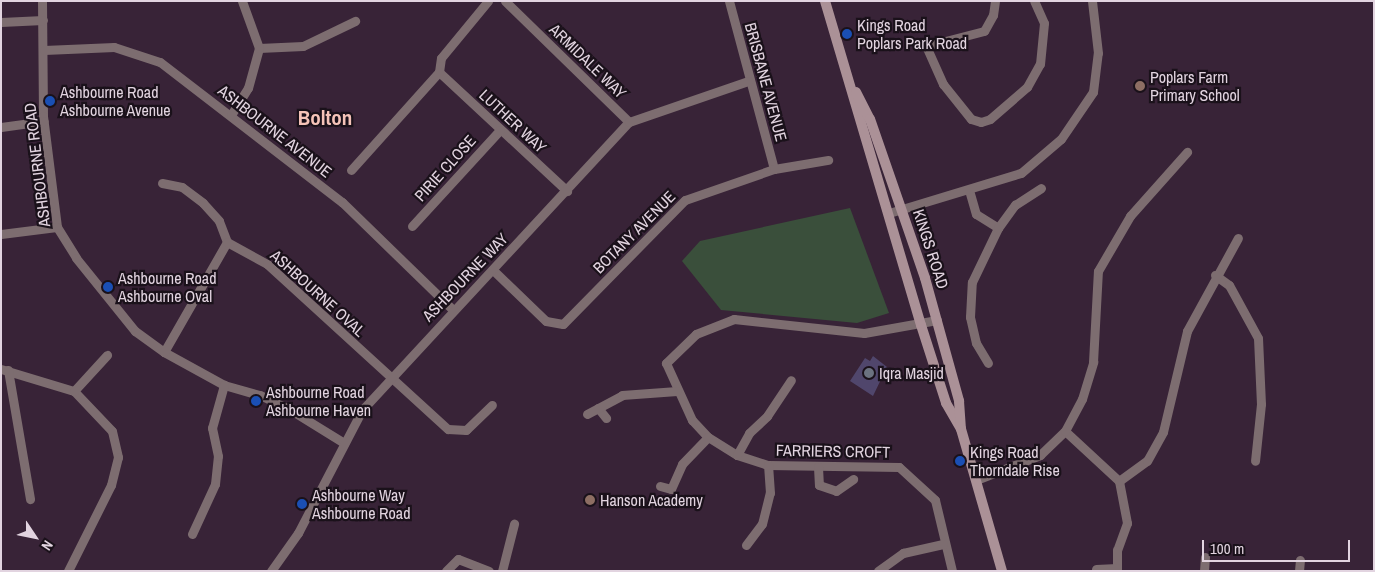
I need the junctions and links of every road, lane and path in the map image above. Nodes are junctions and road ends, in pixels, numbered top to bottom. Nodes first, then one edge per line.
1 (42, 1) edge
2 (242, 1) edge
3 (488, 1) edge
4 (504, 1) edge
5 (729, 1) edge
6 (825, 1) edge
7 (995, 1) edge
8 (1034, 1) edge
9 (1092, 1) edge
10 (43, 20) junction
11 (355, 21) dead end
12 (1, 22) edge
13 (258, 48) junction
14 (44, 50) junction
15 (439, 72) junction
16 (748, 81) junction
17 (852, 85) junction
18 (231, 115) junction
19 (44, 121) junction
20 (629, 122) junction
21 (1, 128) edge
22 (500, 130) junction
23 (1187, 152) dead end
24 (828, 160) dead end
25 (774, 169) junction
26 (351, 170) dead end
27 (162, 183) dead end
28 (1041, 188) dead end
29 (969, 190) junction
30 (567, 191) junction
31 (902, 209) junction
32 (888, 213) junction
33 (412, 226) dead end
34 (57, 228) junction
35 (998, 228) junction
36 (1, 234) edge
37 (1238, 238) dead end
38 (227, 242) junction
39 (494, 271) junction
40 (1215, 275) junction
41 (454, 310) junction
42 (937, 320) junction
43 (921, 326) junction
44 (164, 352) junction
45 (107, 355) dead end
46 (988, 363) dead end
47 (4, 369) edge
48 (388, 378) junction
49 (791, 380) dead end
50 (224, 385) junction
51 (677, 390) junction
52 (74, 391) junction
53 (492, 405) dead end
54 (598, 408) junction
55 (587, 414) dead end
56 (606, 418) dead end
57 (961, 429) junction
58 (1065, 431) junction
59 (708, 437) junction
60 (344, 443) junction
61 (737, 455) junction
62 (1255, 461) dead end
63 (768, 465) junction
64 (818, 467) junction
65 (853, 479) dead end
66 (976, 480) junction
67 (1118, 481) junction
68 (660, 486) dead end
69 (30, 499) dead end
70 (514, 524) dead end
71 (192, 534) dead end
72 (943, 544) junction
73 (746, 545) dead end
74 (1205, 557) dead end
75 (1300, 560) dead end
76 (1096, 569) dead end
77 (1117, 570) edge
78 (68, 571) edge
79 (271, 571) edge
80 (446, 571) edge
81 (490, 571) edge
82 (502, 571) edge
83 (878, 571) edge
84 (952, 571) edge
85 (1002, 571) edge
86 (1204, 571) edge
87 (1299, 571) edge

1 - 10 street, ASHBOURNE ROAD
2 - 13 street
3 - 15 street
4 - 20 street, ARMIDALE WAY
5 - 16 street, BRISBANE AVENUE
6 - 17 street, KINGS ROAD
7 - 8 street
9 - 29 street
10 - 12 street
10 - 14 street, ASHBOURNE ROAD
11 - 13 street
13 - 18 street
14 - 18 street, ASHBOURNE AVENUE
14 - 19 street, ASHBOURNE ROAD
15 - 22 street, LUTHER WAY
15 - 26 street
16 - 20 street, ASHBOURNE WAY
16 - 25 street, BRISBANE AVENUE
17 - 31 street, KINGS ROAD
17 - 32 street, KINGS ROAD
18 - 41 street, ASHBOURNE AVENUE
19 - 21 street
19 - 34 street, ASHBOURNE ROAD
20 - 30 street, ASHBOURNE WAY
22 - 30 street, LUTHER WAY
22 - 33 street, PIRIE CLOSE
23 - 58 street
24 - 25 street, BOTANY AVENUE
25 - 39 street, BOTANY AVENUE
27 - 38 street
28 - 35 street
29 - 31 street
29 - 35 street
30 - 39 street, ASHBOURNE WAY
31 - 32 street
31 - 42 street, KINGS ROAD
32 - 43 street, KINGS ROAD
34 - 36 street
34 - 44 street, ASHBOURNE ROAD
35 - 46 street
37 - 40 street
38 - 44 street
38 - 48 street, ASHBOURNE OVAL
39 - 41 street, ASHBOURNE WAY
40 - 62 street
40 - 67 street
41 - 48 street, ASHBOURNE WAY
42 - 43 street
42 - 57 street, KINGS ROAD
43 - 51 street, FARRIERS CROFT
43 - 57 street, KINGS ROAD
44 - 50 street, ASHBOURNE ROAD
45 - 52 street
47 - 52 street
47 - 69 street
48 - 53 street, ASHBOURNE OVAL
48 - 60 street, ASHBOURNE WAY
49 - 61 street
50 - 60 street, ASHBOURNE ROAD
50 - 71 street
51 - 54 street
51 - 59 street, FARRIERS CROFT
52 - 78 street
54 - 55 street
54 - 56 street
57 - 66 street, KINGS ROAD
58 - 66 street
58 - 67 street
59 - 61 street, FARRIERS CROFT
59 - 68 street
60 - 79 street, ASHBOURNE WAY
61 - 63 street, FARRIERS CROFT
63 - 64 street, FARRIERS CROFT
63 - 73 street
64 - 65 street
64 - 72 street, FARRIERS CROFT
66 - 85 street, KINGS ROAD
67 - 77 street
70 - 82 street
72 - 83 street
72 - 84 street, FARRIERS CROFT
74 - 86 street
75 - 87 street
76 - 77 street
80 - 81 street

